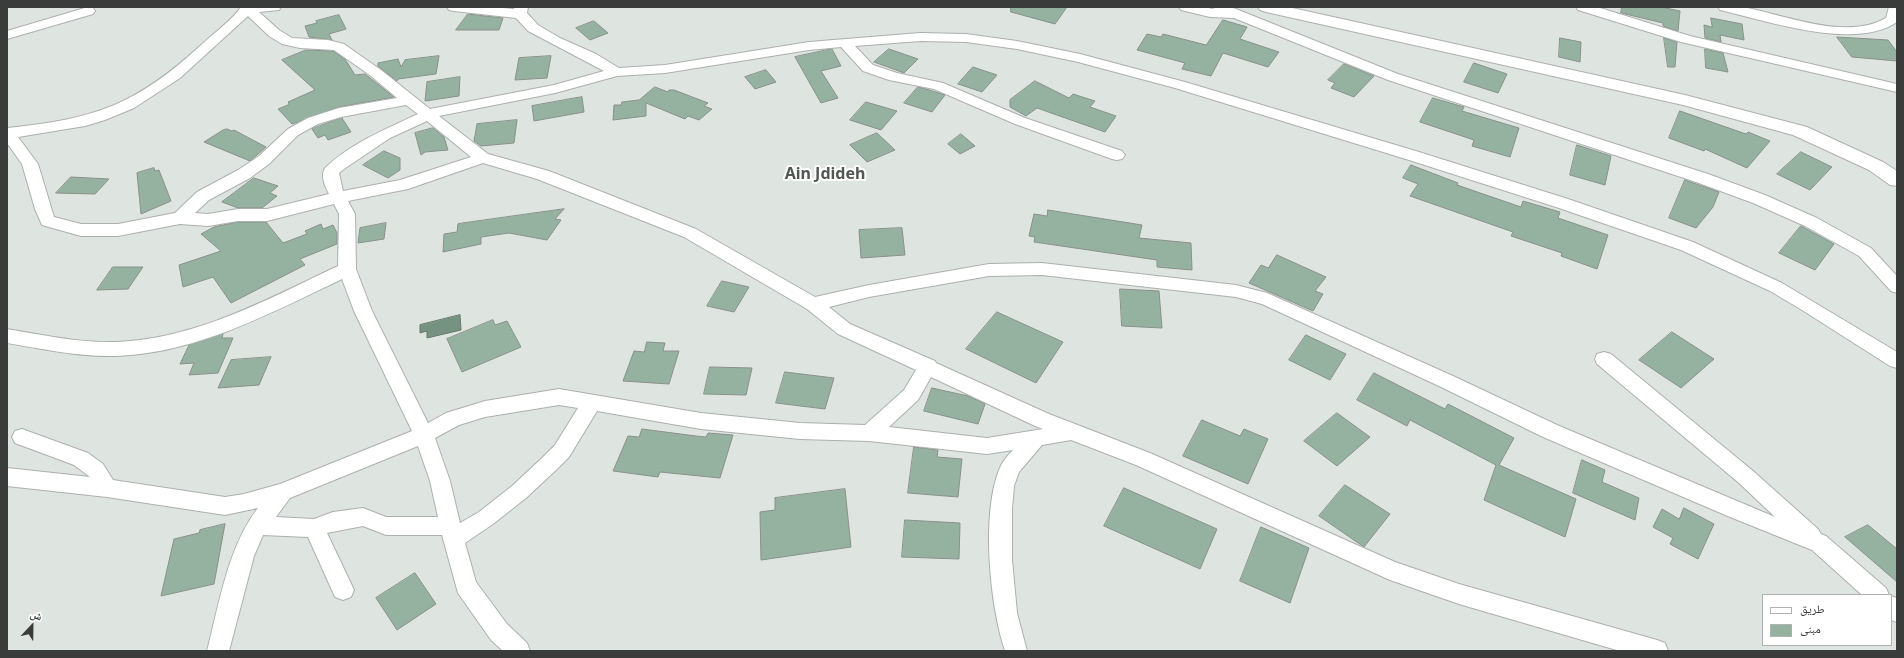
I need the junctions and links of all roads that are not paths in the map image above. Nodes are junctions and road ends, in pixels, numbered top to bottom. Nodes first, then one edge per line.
1 (248, 7) edge
2 (274, 7) edge
3 (454, 7) edge
4 (1186, 7) edge
5 (1219, 7) edge
6 (1266, 7) edge
7 (1583, 7) edge
8 (1725, 7) edge
9 (1896, 7) edge
10 (88, 11) dead end
11 (520, 11) edge
12 (1240, 15) junction
13 (7, 35) edge
14 (844, 43) junction
15 (616, 72) junction
16 (1897, 88) edge
17 (409, 100) junction
18 (428, 116) junction
19 (7, 120) edge
20 (25, 131) junction
21 (7, 133) edge
22 (1117, 155) dead end
23 (484, 158) junction
24 (1897, 180) edge
25 (340, 197) junction
26 (180, 218) junction
27 (347, 269) junction
28 (1897, 287) edge
29 (813, 304) junction
30 (7, 336) edge
31 (1604, 359) dead end
32 (1897, 361) edge
33 (928, 366) junction
34 (591, 404) junction
35 (1070, 432) junction
36 (869, 433) junction
37 (424, 435) junction
38 (22, 437) dead end
39 (1036, 438) junction
40 (7, 477) edge
41 (107, 488) junction
42 (283, 492) junction
43 (257, 525) junction
44 (314, 528) junction
45 (451, 532) junction
46 (1819, 543) junction
47 (343, 590) dead end
48 (1877, 594) edge
49 (218, 651) edge
50 (519, 651) edge
51 (1016, 651) edge
52 (1657, 651) edge

1 - 2 street
1 - 17 street
1 - 20 street
3 - 11 street
4 - 12 street
5 - 12 street
6 - 24 street
7 - 16 street
8 - 9 street
10 - 13 street
11 - 15 street
12 - 28 street
14 - 15 street
14 - 22 street
14 - 32 street
15 - 18 street
17 - 18 street
17 - 26 street
18 - 23 street
18 - 25 street
19 - 20 street
20 - 21 street
21 - 26 street
23 - 25 street
23 - 29 street
25 - 26 street
25 - 27 street
27 - 30 street
27 - 37 street
29 - 33 street
29 - 46 street
31 - 46 street
33 - 35 street
33 - 36 street
34 - 36 street
34 - 37 street
34 - 45 street
35 - 39 street
35 - 52 street
36 - 39 street
37 - 42 street
37 - 45 street
38 - 41 street
39 - 51 street
40 - 41 street
41 - 42 street
42 - 43 street
43 - 44 street
43 - 49 street
44 - 45 street
44 - 47 street
45 - 50 street
46 - 48 street

